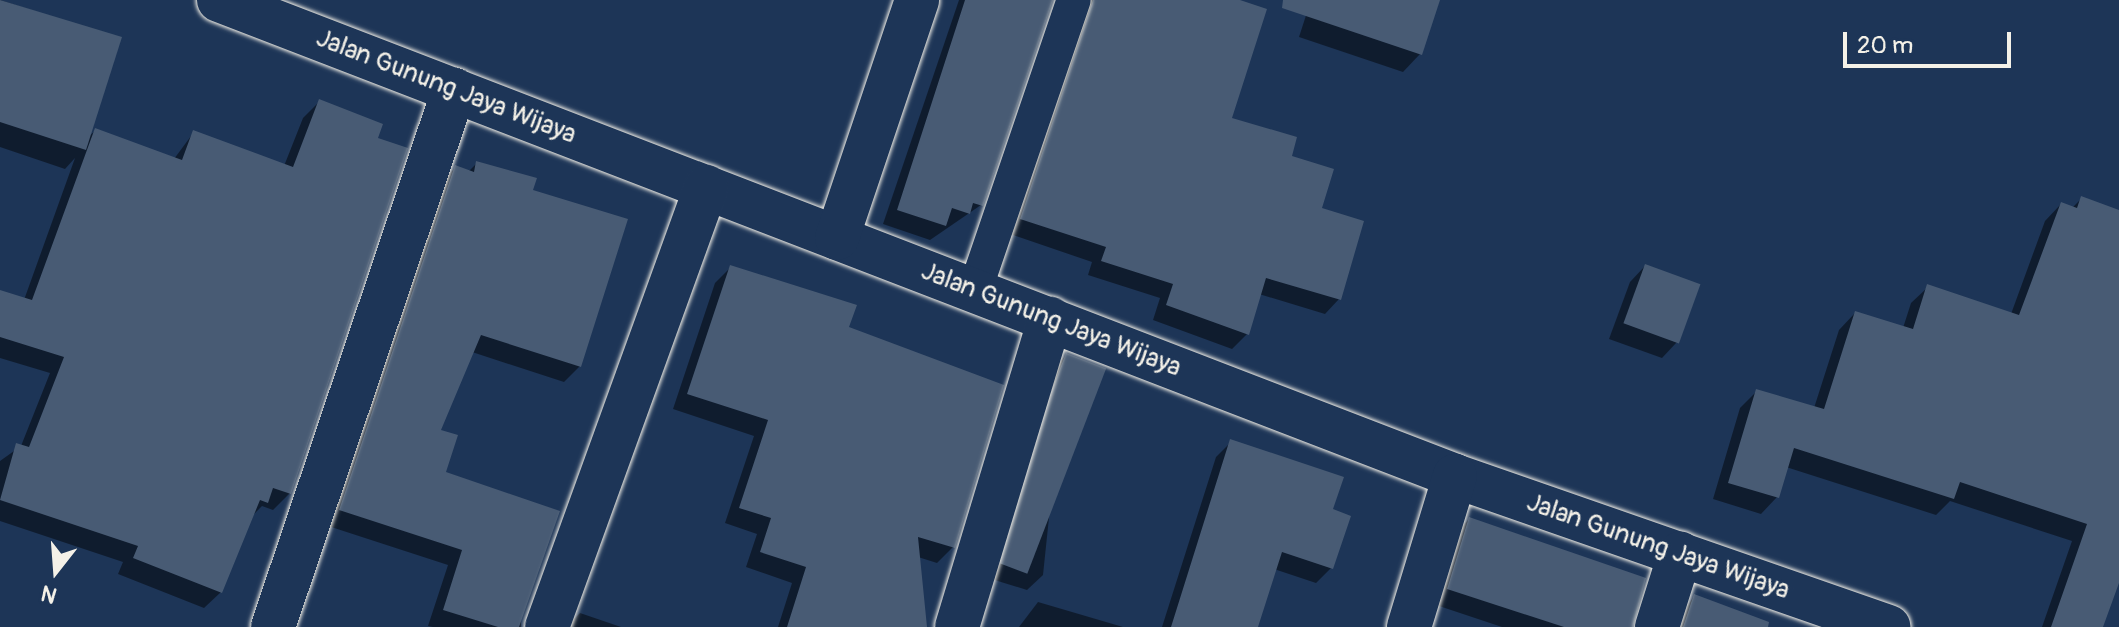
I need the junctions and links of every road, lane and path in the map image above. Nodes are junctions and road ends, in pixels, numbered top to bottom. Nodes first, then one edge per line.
1 (219, 0) edge
2 (917, 0) edge
3 (1074, 0) edge
4 (454, 90) junction
5 (706, 187) junction
6 (837, 238) junction
7 (975, 290) junction
8 (1050, 319) junction
9 (1455, 476) junction
10 (1680, 554) junction
11 (273, 627) edge
12 (547, 627) edge
13 (957, 627) edge
14 (1409, 627) edge
15 (1657, 627) edge
16 (1888, 627) edge

1 - 4 street, Jalan Gunung Jaya Wijaya
2 - 6 street
3 - 7 lane
4 - 5 street, Jalan Gunung Jaya Wijaya
4 - 11 street
5 - 6 street, Jalan Gunung Jaya Wijaya
5 - 12 street
6 - 7 street, Jalan Gunung Jaya Wijaya
7 - 8 street, Jalan Gunung Jaya Wijaya
8 - 9 street, Jalan Gunung Jaya Wijaya
8 - 13 street
9 - 10 street, Jalan Gunung Jaya Wijaya
9 - 14 street
10 - 15 street
10 - 16 street, Jalan Gunung Jaya Wijaya

